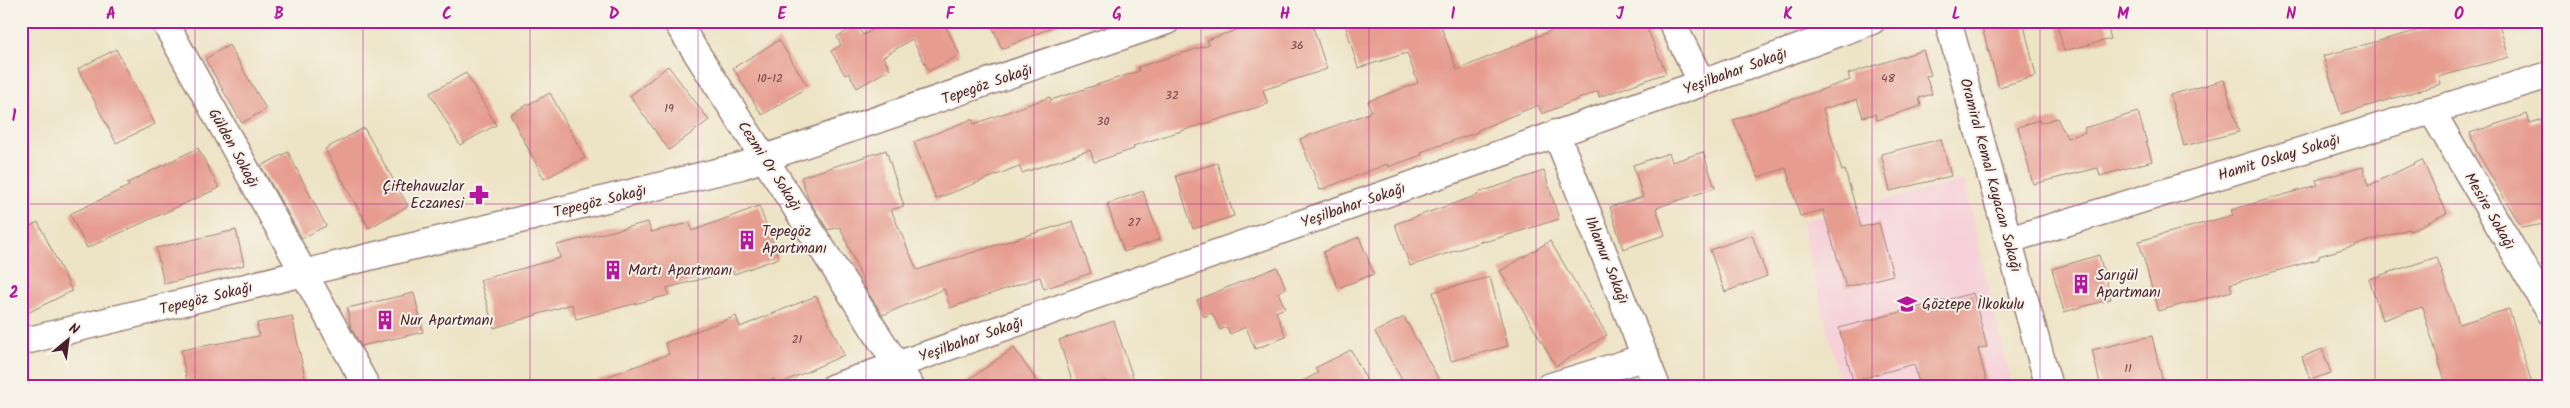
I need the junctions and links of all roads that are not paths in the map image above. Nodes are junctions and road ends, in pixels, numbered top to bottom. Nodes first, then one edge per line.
1 (164, 21) edge
2 (676, 21) edge
3 (1167, 21) edge
4 (1671, 21) edge
5 (1872, 21) edge
6 (1948, 21) edge
7 (1126, 28) edge
8 (2549, 74) edge
9 (1702, 83) junction
10 (2431, 110) junction
11 (1556, 133) junction
12 (765, 158) junction
13 (2010, 240) junction
14 (303, 274) junction
15 (2549, 311) edge
16 (21, 342) edge
17 (1646, 357) junction
18 (898, 364) junction
19 (367, 387) edge
20 (834, 387) edge
21 (911, 387) edge
22 (1548, 387) edge
23 (1657, 387) edge
24 (2049, 387) edge

1 - 14 street, Gülden Sokağı
2 - 12 street, Cezmi Or Sokağı
3 - 7 street, Tepegöz Sokağı
4 - 9 street
5 - 9 street, Yeşilbahar Sokağı
6 - 13 street, Oramiral Kemal Kayacan Sokağı
7 - 12 street, Tepegöz Sokağı
8 - 10 street, Hamit Oskay Sokağı
9 - 11 street, Yeşilbahar Sokağı
10 - 13 street, Hamit Oskay Sokağı
10 - 15 street, Mesire Sokağı
11 - 17 street, Ihlamur Sokağı
11 - 18 street, Yeşilbahar Sokağı
12 - 14 street, Tepegöz Sokağı
12 - 18 street, Cezmi Or Sokağı
13 - 24 street, Oramiral Kemal Kayacan Sokağı
14 - 16 street, Tepegöz Sokağı
14 - 19 street, Gülden Sokağı
17 - 22 street
17 - 23 street, Ihlamur Sokağı
18 - 20 street, Yeşilbahar Sokağı
18 - 21 street, Cezmi Or Sokağı

